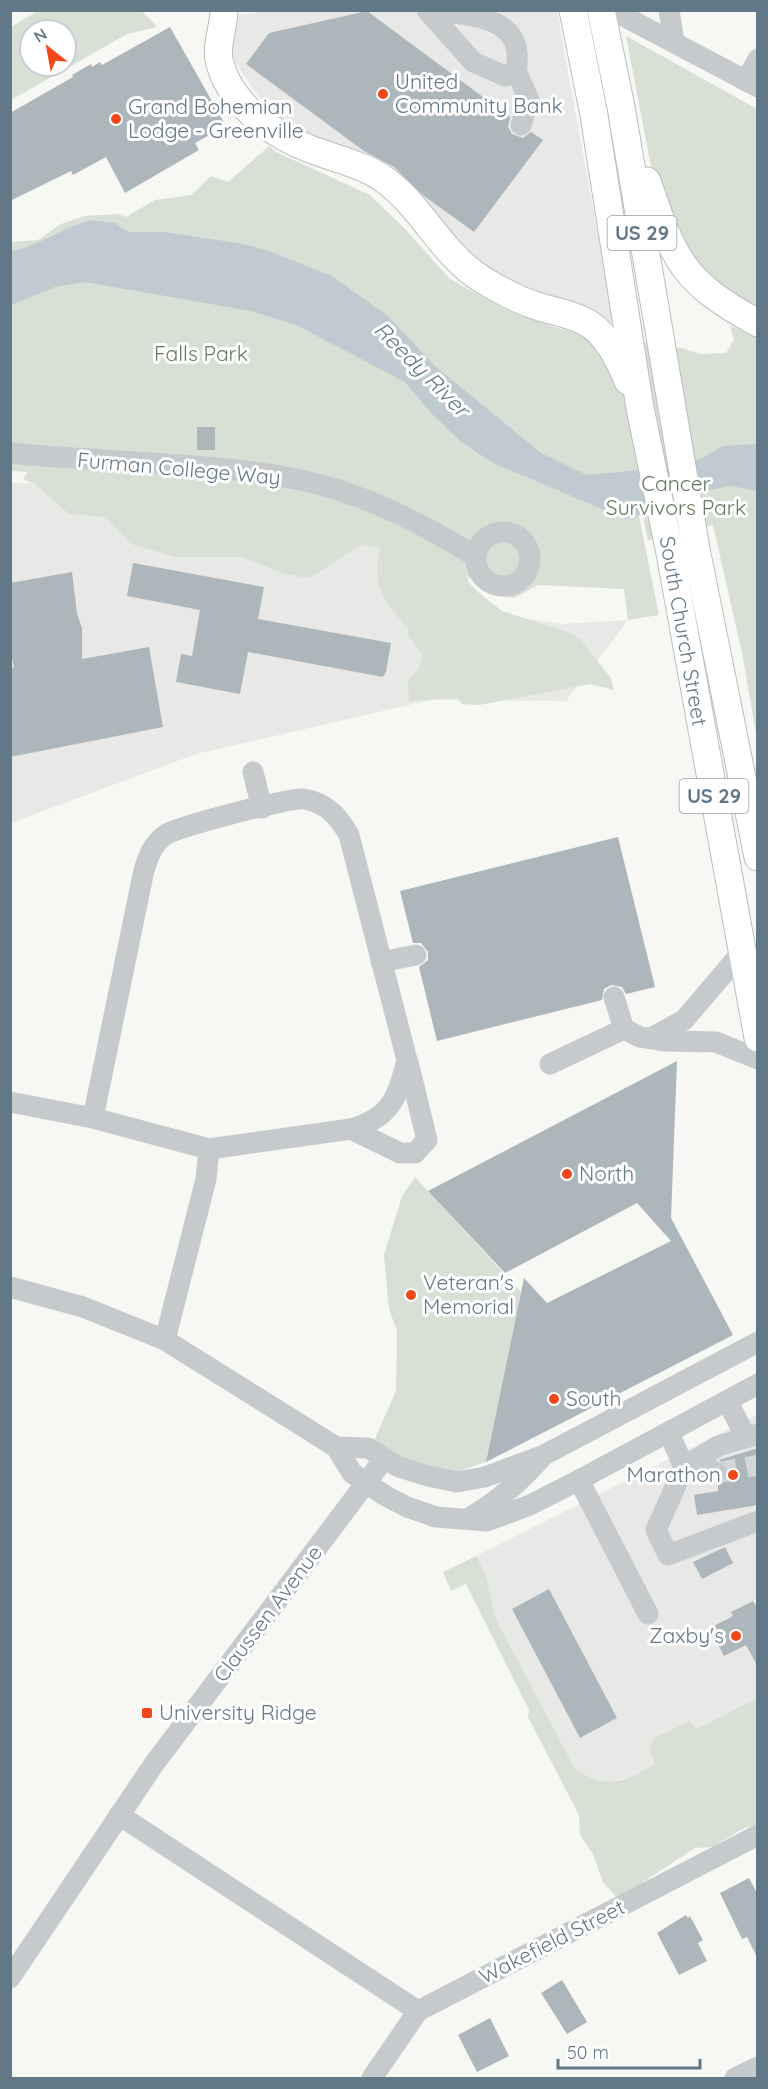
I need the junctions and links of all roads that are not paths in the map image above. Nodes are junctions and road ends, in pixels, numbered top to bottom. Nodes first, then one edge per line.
1 (224, 10) edge
2 (427, 10) edge
3 (436, 10) edge
4 (573, 10) edge
5 (601, 10) edge
6 (612, 10) edge
7 (669, 10) edge
8 (674, 42) junction
9 (758, 59) edge
10 (516, 71) junction
11 (752, 84) edge
12 (621, 107) junction
13 (521, 124) dead end
14 (758, 323) edge
15 (640, 408) junction
16 (10, 453) edge
17 (683, 551) junction
18 (476, 556) dead end
19 (253, 772) dead end
20 (262, 808) junction
21 (758, 857) edge
22 (742, 952) junction
23 (416, 955) dead end
24 (381, 962) junction
25 (614, 997) dead end
26 (624, 1029) junction
27 (651, 1038) junction
28 (758, 1038) edge
29 (758, 1059) edge
30 (407, 1060) junction
31 (550, 1064) dead end
32 (10, 1102) edge
33 (93, 1118) junction
34 (351, 1129) junction
35 (208, 1149) junction
36 (10, 1287) edge
37 (165, 1340) junction
38 (758, 1342) edge
39 (758, 1384) edge
40 (728, 1402) junction
41 (669, 1433) junction
42 (752, 1436) edge
43 (336, 1447) junction
44 (544, 1455) junction
45 (384, 1459) junction
46 (690, 1463) junction
47 (716, 1473) tunnel mouth
48 (579, 1480) junction
49 (367, 1482) junction
50 (464, 1520) junction
51 (758, 1521) edge
52 (648, 1614) dead end
53 (119, 1815) junction
54 (753, 1844) edge
55 (10, 1978) edge
56 (418, 2011) junction
57 (758, 2067) edge
58 (372, 2079) edge
59 (735, 2079) edge

1 - 15 main road
2 - 10 street
3 - 10 street
4 - 15 main road, South Church Street / US 29
5 - 12 main road, South Church Street / US 29
6 - 8 street
7 - 8 street
8 - 11 street
9 - 11 street
10 - 13 street
12 - 14 main road
12 - 17 main road, South Church Street / US 29
15 - 17 main road, South Church Street / US 29
16 - 18 street, Furman College Way
17 - 21 main road, South Church Street / US 29
17 - 22 main road, South Church Street / US 29
19 - 20 street
20 - 24 street
20 - 33 street
22 - 27 street
22 - 28 main road, South Church Street / US 29
23 - 24 street
24 - 30 street
25 - 26 street
26 - 27 street
26 - 31 street
27 - 29 street
30 - 34 street
30 - 34 street
32 - 33 street
33 - 35 street
34 - 35 street
35 - 37 street
36 - 37 street
37 - 43 street
38 - 44 street
39 - 40 street
40 - 41 street
40 - 42 street
41 - 46 street
41 - 48 street
42 - 46 street
43 - 45 street
43 - 49 street
44 - 45 street
44 - 50 street
45 - 49 street, Claussen Avenue
46 - 47 street
46 - 51 street
48 - 50 street
48 - 52 street
49 - 50 street
49 - 53 street, Claussen Avenue
53 - 55 street, Claussen Avenue
53 - 56 street
54 - 56 street, Wakefield Street
56 - 58 street, Wakefield Street
57 - 59 street

